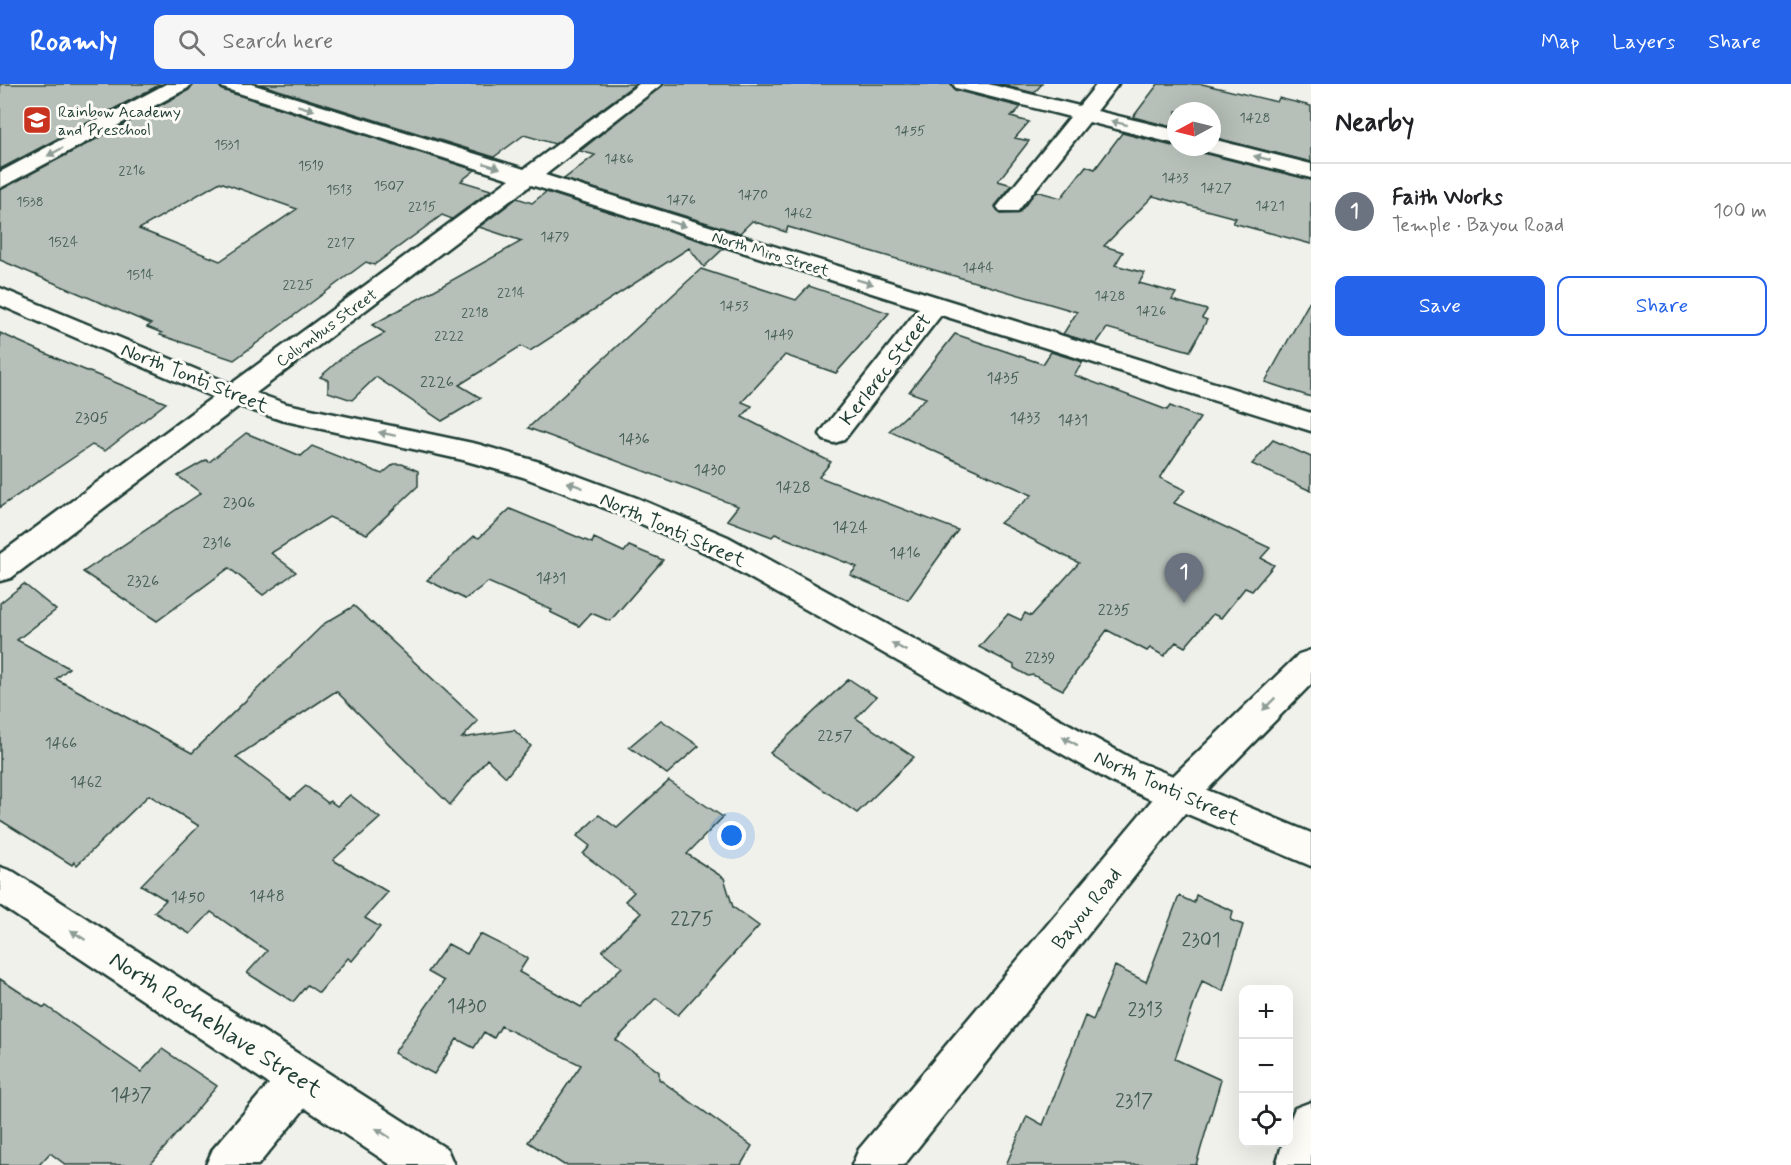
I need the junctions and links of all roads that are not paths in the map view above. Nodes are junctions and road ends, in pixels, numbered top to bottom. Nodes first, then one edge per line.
1 (181, 84) edge
2 (230, 84) edge
3 (652, 84) edge
4 (963, 84) edge
5 (1108, 84) edge
6 (1084, 114) junction
7 (1167, 135) edge
8 (1221, 148) edge
9 (1311, 171) edge
10 (529, 177) junction
11 (0, 181) edge
12 (1009, 207) dead end
13 (0, 296) edge
14 (936, 304) junction
15 (233, 395) junction
16 (1311, 422) edge
17 (834, 434) dead end
18 (0, 570) edge
19 (1311, 663) edge
20 (1179, 794) junction
21 (1311, 850) edge
22 (0, 884) edge
23 (301, 1079) junction
24 (1311, 1124) edge
25 (229, 1165) edge
26 (431, 1165) edge
27 (875, 1165) edge
28 (1299, 1165) edge

1 -> 11 street
2 -> 10 street, North Miro Street
3 - 10 street, Columbus Street
4 - 6 street
5 - 6 street
7 -> 6 street
6 - 12 street
9 -> 8 street
10 -> 14 street, North Miro Street
10 - 15 street, Columbus Street
13 - 15 street, North Tonti Street
14 - 16 street, North Miro Street
14 - 17 street, Kerlerec Street
15 - 18 street, Columbus Street
20 -> 15 street, North Tonti Street
19 -> 20 street, Bayou Road
20 - 21 street, North Tonti Street
20 - 27 street, Bayou Road
23 -> 22 street, North Rocheblave Street
23 - 25 street
26 -> 23 street, North Rocheblave Street
24 - 28 street

